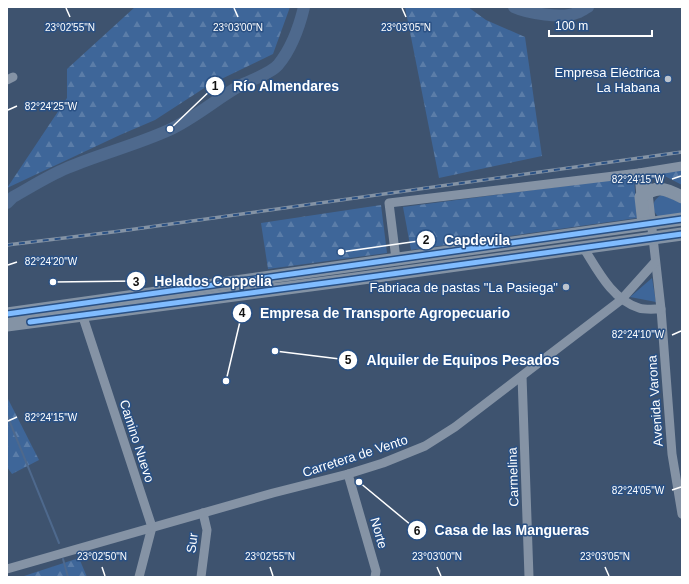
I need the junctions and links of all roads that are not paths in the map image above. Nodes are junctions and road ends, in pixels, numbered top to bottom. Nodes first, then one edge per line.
1 (682, 166) edge
2 (639, 173) junction
3 (647, 190) junction
4 (682, 197) edge
5 (682, 219) edge
6 (648, 224) junction
7 (682, 234) edge
8 (652, 238) junction
9 (582, 247) junction
10 (396, 259) junction
11 (656, 262) junction
12 (621, 300) junction
13 (661, 309) junction
14 (7, 314) edge
15 (82, 314) junction
16 (29, 316) junction
17 (7, 325) edge
18 (522, 376) junction
19 (348, 474) junction
20 (203, 513) junction
21 (682, 514) edge
22 (152, 527) junction
23 (7, 569) edge
24 (139, 577) edge
25 (201, 577) edge
26 (375, 577) edge
27 (529, 577) edge

1 - 2 street
2 - 3 street
2 - 3 street
2 - 10 street
3 - 4 highway
3 - 6 highway
5 - 6 highway
6 - 8 street, Avenida Varona
6 - 10 highway
7 - 8 highway
8 - 9 highway
8 - 11 street, Avenida Varona
9 - 12 street
9 - 15 highway
10 - 16 highway
11 - 12 street, Carretera de Vento
11 - 13 street, Avenida Varona
12 - 13 street
12 - 18 street, Carretera de Vento
13 - 21 street, Avenida Varona
14 - 16 highway
15 - 16 highway
15 - 22 street, Camino Nuevo
16 - 17 highway
18 - 19 street, Carretera de Vento
18 - 27 street, Carmelina
19 - 20 street, Carretera de Vento
19 - 26 street, Norte
20 - 22 street, Carretera de Vento
20 - 25 street, Sur
22 - 23 street, Carretera de Vento
22 - 24 street

